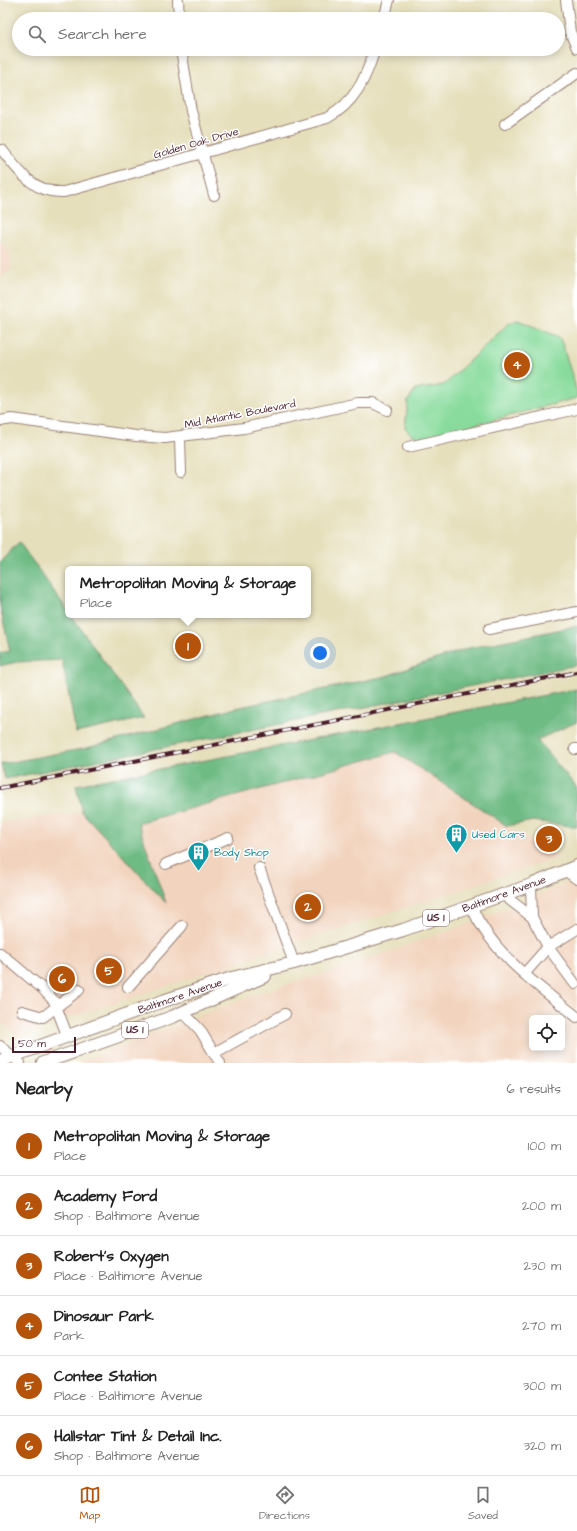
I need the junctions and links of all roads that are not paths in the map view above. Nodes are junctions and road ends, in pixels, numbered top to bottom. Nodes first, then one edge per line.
1 (178, 0) edge
2 (389, 0) edge
3 (566, 0) edge
4 (179, 12) edge
5 (386, 12) edge
6 (577, 48) edge
7 (182, 56) edge
8 (372, 56) edge
9 (577, 73) edge
10 (505, 124) dead end
11 (2, 150) dead end
12 (202, 154) junction
13 (214, 195) dead end
14 (577, 409) edge
15 (387, 410) dead end
16 (0, 421) edge
17 (180, 438) junction
18 (408, 446) dead end
19 (181, 472) dead end
20 (577, 612) edge
21 (489, 629) dead end
22 (228, 838) dead end
23 (166, 864) dead end
24 (577, 866) edge
25 (259, 868) dead end
26 (566, 871) junction
27 (577, 879) edge
28 (531, 885) junction
29 (502, 894) junction
30 (471, 906) junction
31 (532, 917) junction
32 (182, 926) dead end
33 (577, 929) edge
34 (548, 946) junction
35 (0, 953) edge
36 (294, 963) junction
37 (525, 973) junction
38 (574, 984) dead end
39 (128, 987) dead end
40 (79, 990) dead end
41 (57, 1008) junction
42 (22, 1011) dead end
43 (183, 1012) junction
44 (285, 1014) dead end
45 (577, 1018) edge
46 (67, 1036) junction
47 (0, 1046) edge
48 (72, 1053) junction
49 (214, 1054) junction
50 (16, 1059) edge
51 (0, 1061) edge
52 (43, 1063) edge
53 (64, 1063) edge
54 (220, 1063) edge

1 - 4 street
2 - 5 street
3 - 6 street
7 - 12 street
8 - 12 street, Golden Oak Drive
9 - 10 street
11 - 12 street, Golden Oak Drive
12 - 13 street
14 - 18 street
15 - 17 street, Mid Atlantic Boulevard
16 - 17 street, Mid Atlantic Boulevard
17 - 19 street
20 - 21 street
22 - 23 street
24 - 26 main road, Baltimore Avenue / US 1
25 - 36 street
26 - 27 street
26 - 28 main road, Baltimore Avenue / US 1
28 - 29 main road, Baltimore Avenue / US 1
28 - 31 street
29 - 30 main road, Baltimore Avenue / US 1
29 - 31 street
30 - 36 main road, Baltimore Avenue / US 1
30 - 37 street
31 - 34 street
32 - 39 street
33 - 34 street
34 - 37 street
34 - 38 street
35 - 41 street
36 - 43 main road, Baltimore Avenue / US 1
36 - 46 main road, Baltimore Avenue / US 1
37 - 45 street
40 - 41 street
41 - 42 street
41 - 46 street
43 - 48 main road, Baltimore Avenue / US 1
43 - 49 street
44 - 49 street
46 - 50 main road, Baltimore Avenue / US 1
47 - 50 street
48 - 52 main road, Baltimore Avenue / US 1
48 - 53 main road
49 - 54 street
50 - 51 main road, Baltimore Avenue / US 1

